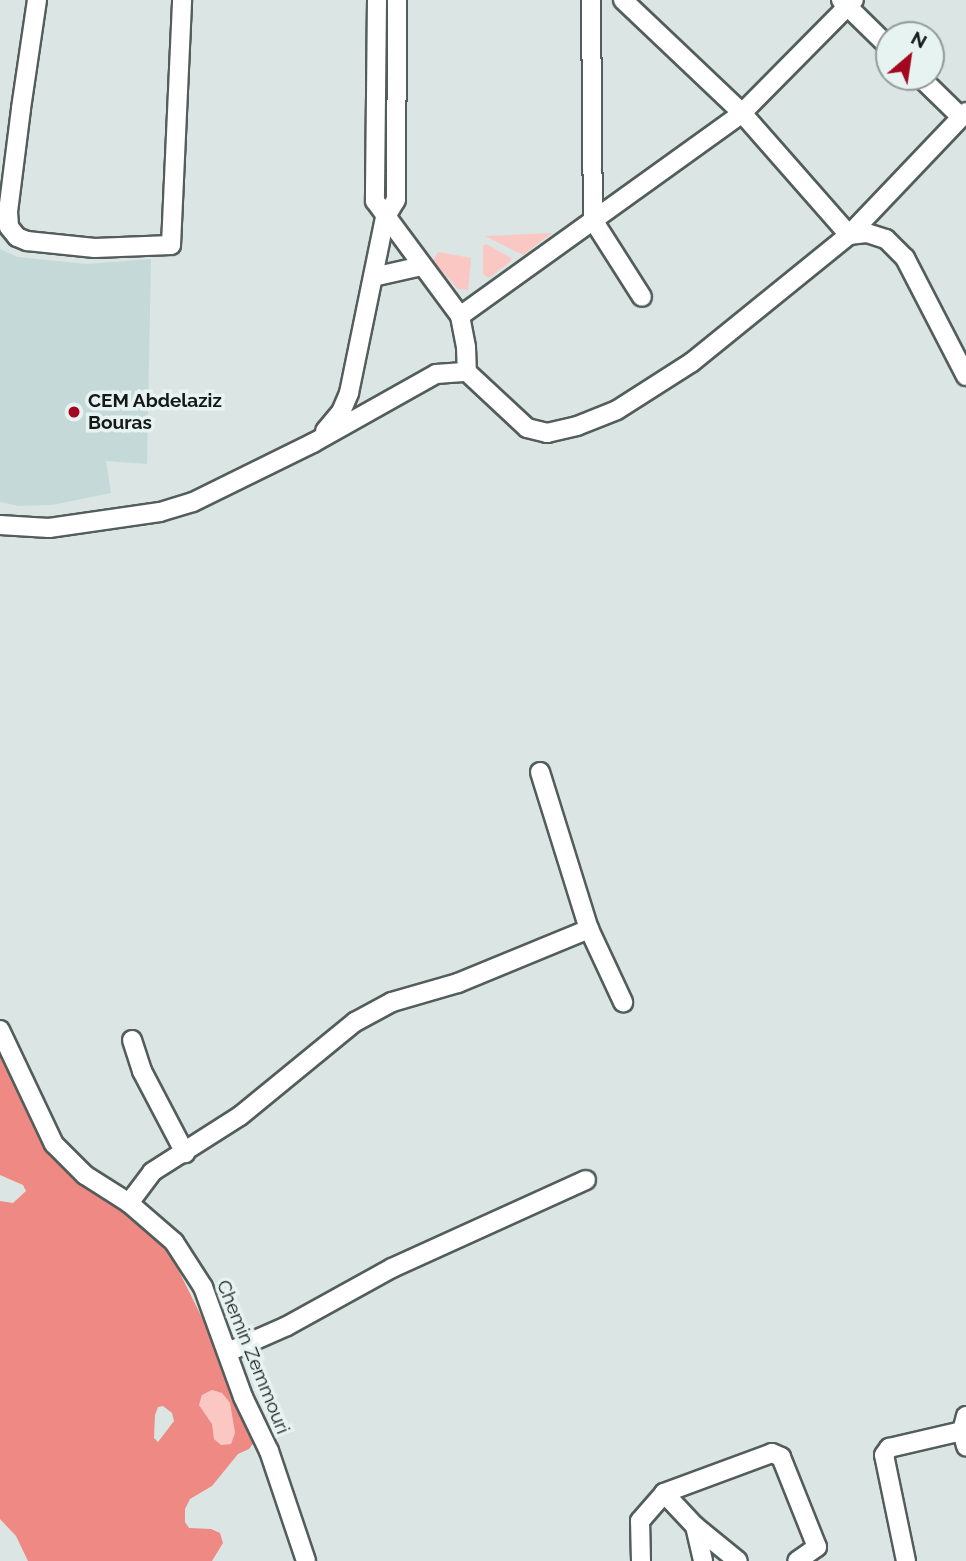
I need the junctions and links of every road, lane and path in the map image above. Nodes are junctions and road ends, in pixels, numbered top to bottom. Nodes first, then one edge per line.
1 (37, 0) edge
2 (181, 0) edge
3 (377, 0) edge
4 (397, 0) edge
5 (591, 0) edge
6 (623, 0) edge
7 (848, 2) edge
8 (875, 32) edge
9 (936, 91) edge
10 (742, 113) junction
11 (964, 115) edge
12 (385, 218) junction
13 (593, 220) junction
14 (849, 235) junction
15 (422, 266) junction
16 (373, 277) junction
17 (642, 297) dead end
18 (460, 316) junction
19 (467, 372) junction
20 (966, 376) edge
21 (313, 443) junction
22 (0, 525) edge
23 (540, 772) dead end
24 (589, 929) junction
25 (623, 1002) dead end
26 (0, 1030) edge
27 (132, 1040) dead end
28 (185, 1153) junction
29 (586, 1180) dead end
30 (129, 1203) junction
31 (228, 1352) junction
32 (965, 1431) edge
33 (664, 1493) junction
34 (695, 1526) junction
35 (727, 1558) edge
36 (306, 1561) edge
37 (641, 1561) edge
38 (703, 1561) edge
39 (797, 1561) edge
40 (906, 1561) edge

1 - 2 street
3 - 12 street
4 - 12 street
5 - 13 street
6 - 10 street
7 - 8 street
7 - 10 street
9 - 11 street
10 - 13 street
10 - 14 street
11 - 14 street
12 - 15 street
12 - 16 street
13 - 17 street
13 - 18 street
14 - 19 street
14 - 20 street
15 - 16 street
15 - 18 street
16 - 21 street
18 - 19 street
19 - 21 street
21 - 22 street
23 - 24 street
24 - 25 street
24 - 28 street
26 - 30 street, Chemin Zemmouri
27 - 28 street
28 - 30 street
29 - 31 street
30 - 31 street, Chemin Zemmouri
31 - 36 street, Chemin Zemmouri
32 - 40 street
33 - 34 street
33 - 37 street
33 - 39 street
34 - 35 street
34 - 38 street

